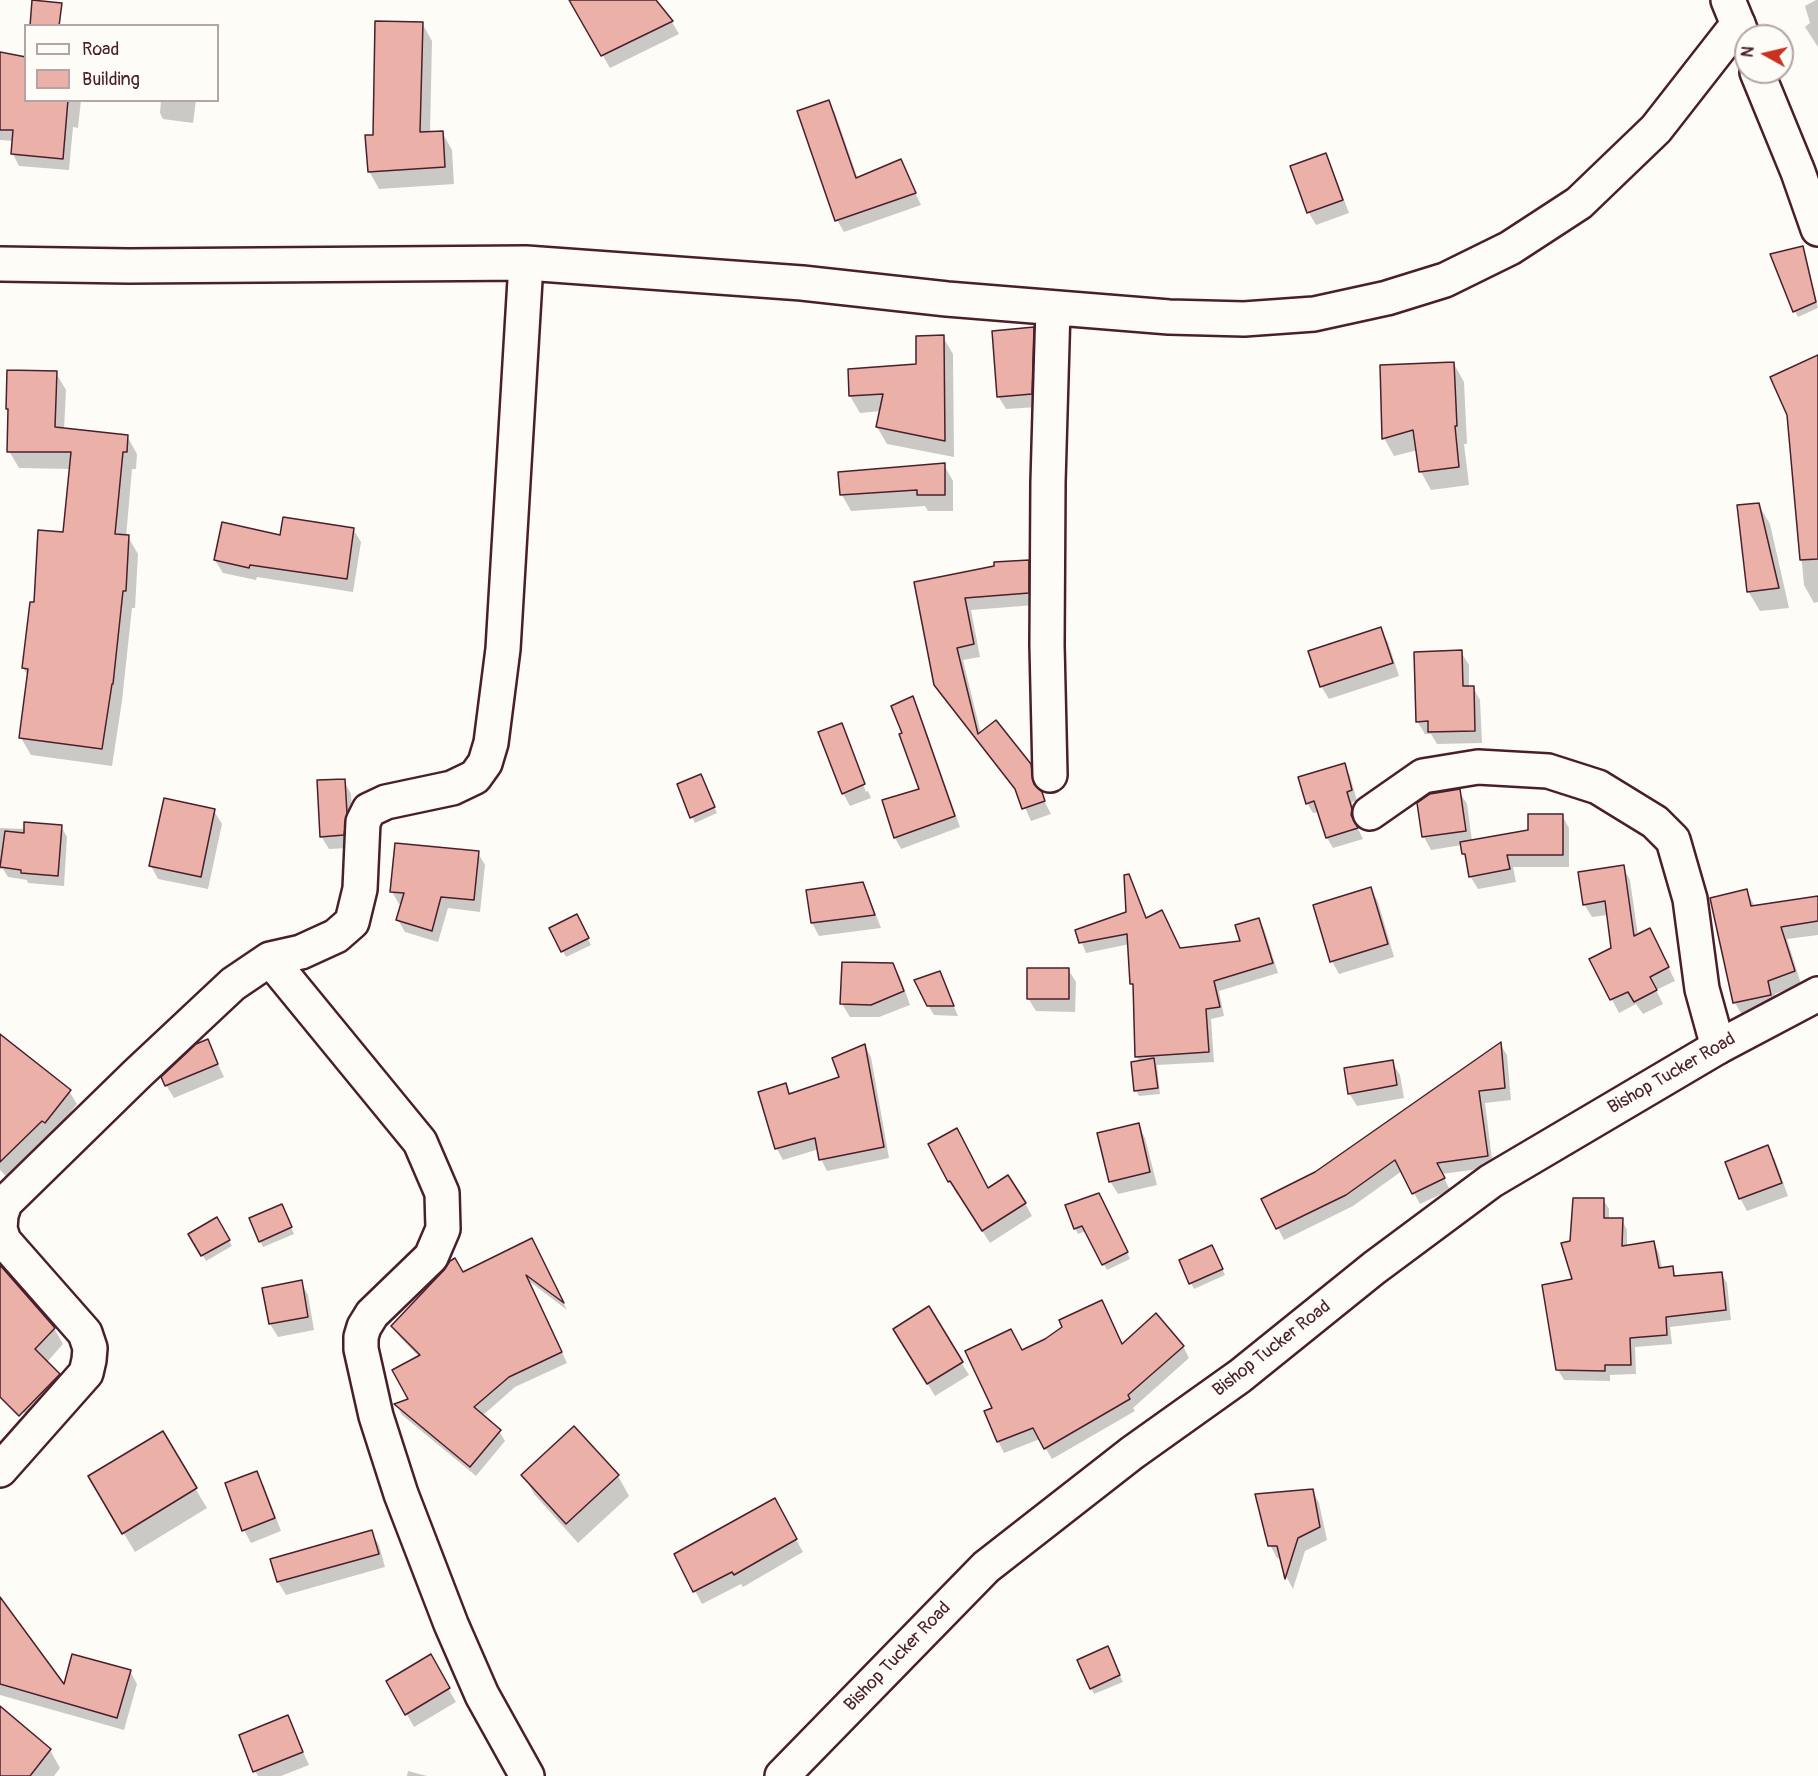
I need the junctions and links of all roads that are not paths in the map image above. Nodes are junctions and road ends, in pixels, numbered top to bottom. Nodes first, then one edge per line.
1 (1737, 23) edge
2 (1762, 84) edge
3 (1818, 229) edge
4 (526, 263) junction
5 (0, 264) edge
6 (1053, 308) junction
7 (1050, 775) dead end
8 (1370, 813) dead end
9 (270, 959) junction
10 (1818, 994) edge
11 (1718, 1047) junction
12 (0, 1470) edge
13 (527, 1776) edge
14 (782, 1776) edge

1 - 6 street
2 - 3 street
4 - 5 street
4 - 6 street
4 - 9 street
6 - 7 street
8 - 11 street
9 - 12 street
9 - 13 street
10 - 11 street, Bishop Tucker Road
11 - 14 street, Bishop Tucker Road

